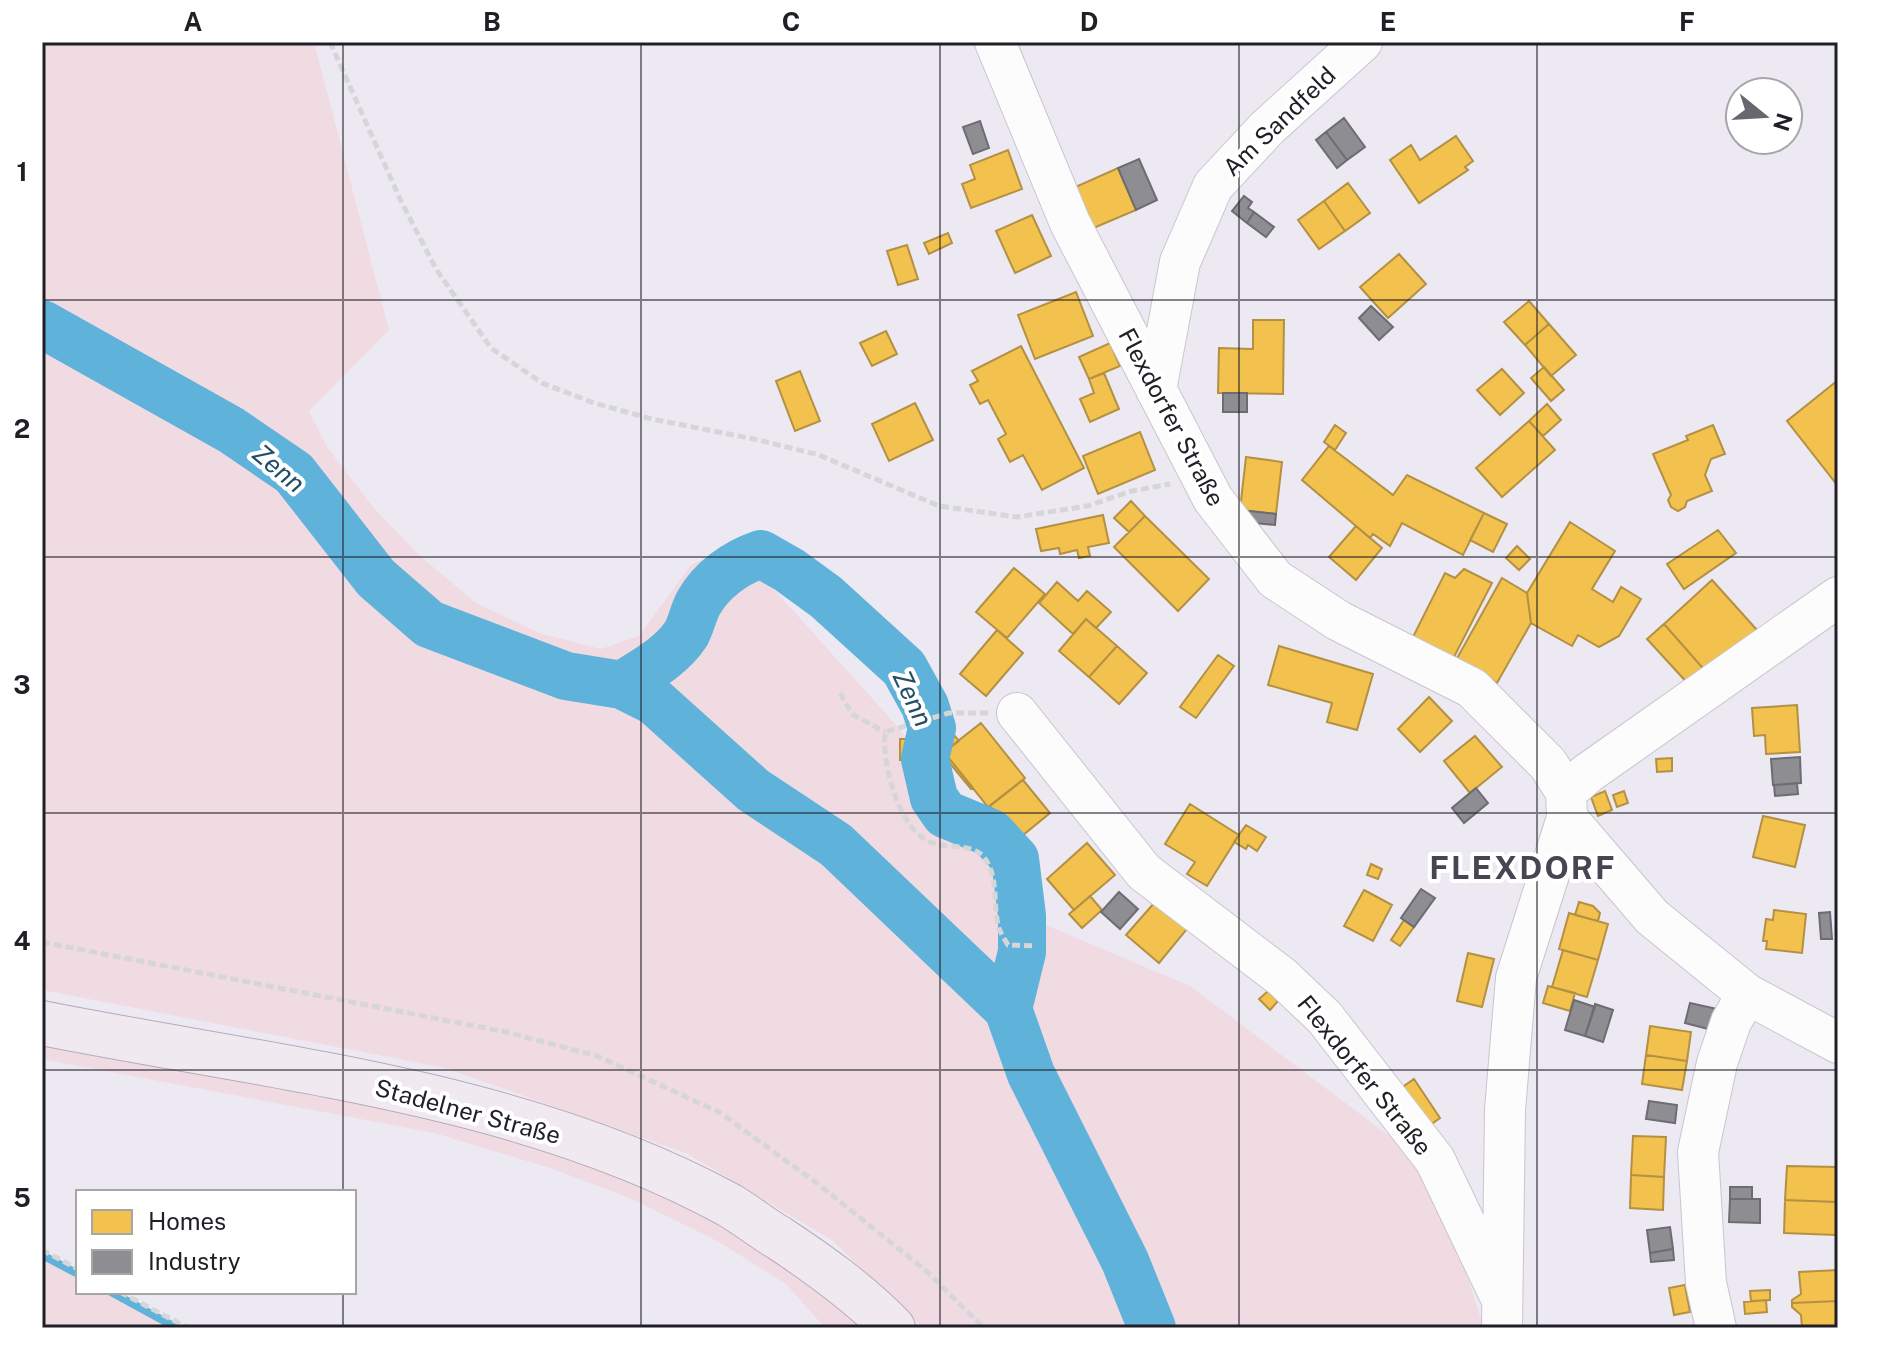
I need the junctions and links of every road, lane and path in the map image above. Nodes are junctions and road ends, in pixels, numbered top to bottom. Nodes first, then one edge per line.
1 (330, 42) edge
2 (995, 42) edge
3 (1362, 42) edge
4 (1156, 390) junction
5 (1203, 480) junction
6 (1838, 597) edge
7 (840, 693) dead end
8 (949, 713) dead end
9 (1017, 713) dead end
10 (885, 732) junction
11 (1566, 805) junction
12 (42, 942) edge
13 (1036, 946) dead end
14 (1747, 994) junction
15 (42, 1023) edge
16 (1838, 1043) edge
17 (42, 1250) edge
18 (76, 1268) edge
19 (124, 1294) edge
20 (1502, 1314) edge
21 (188, 1328) edge
22 (893, 1328) edge
23 (984, 1328) edge
24 (1716, 1328) edge

1 - 5 path
2 - 4 street, Flexdorfer Straße
3 - 4 street, Am Sandfeld
4 - 5 street, Flexdorfer Straße
5 - 11 street, Flexdorfer Straße
6 - 11 street
7 - 10 path
8 - 10 path
9 - 20 street, Flexdorfer Straße
10 - 13 path
11 - 14 street, Flexdorfer Straße
11 - 20 street, Flexdorfer Straße
12 - 23 path
14 - 16 street, Flexdorfer Straße
14 - 24 street
15 - 22 main road, Stadelner Straße
17 - 18 path
19 - 21 path

